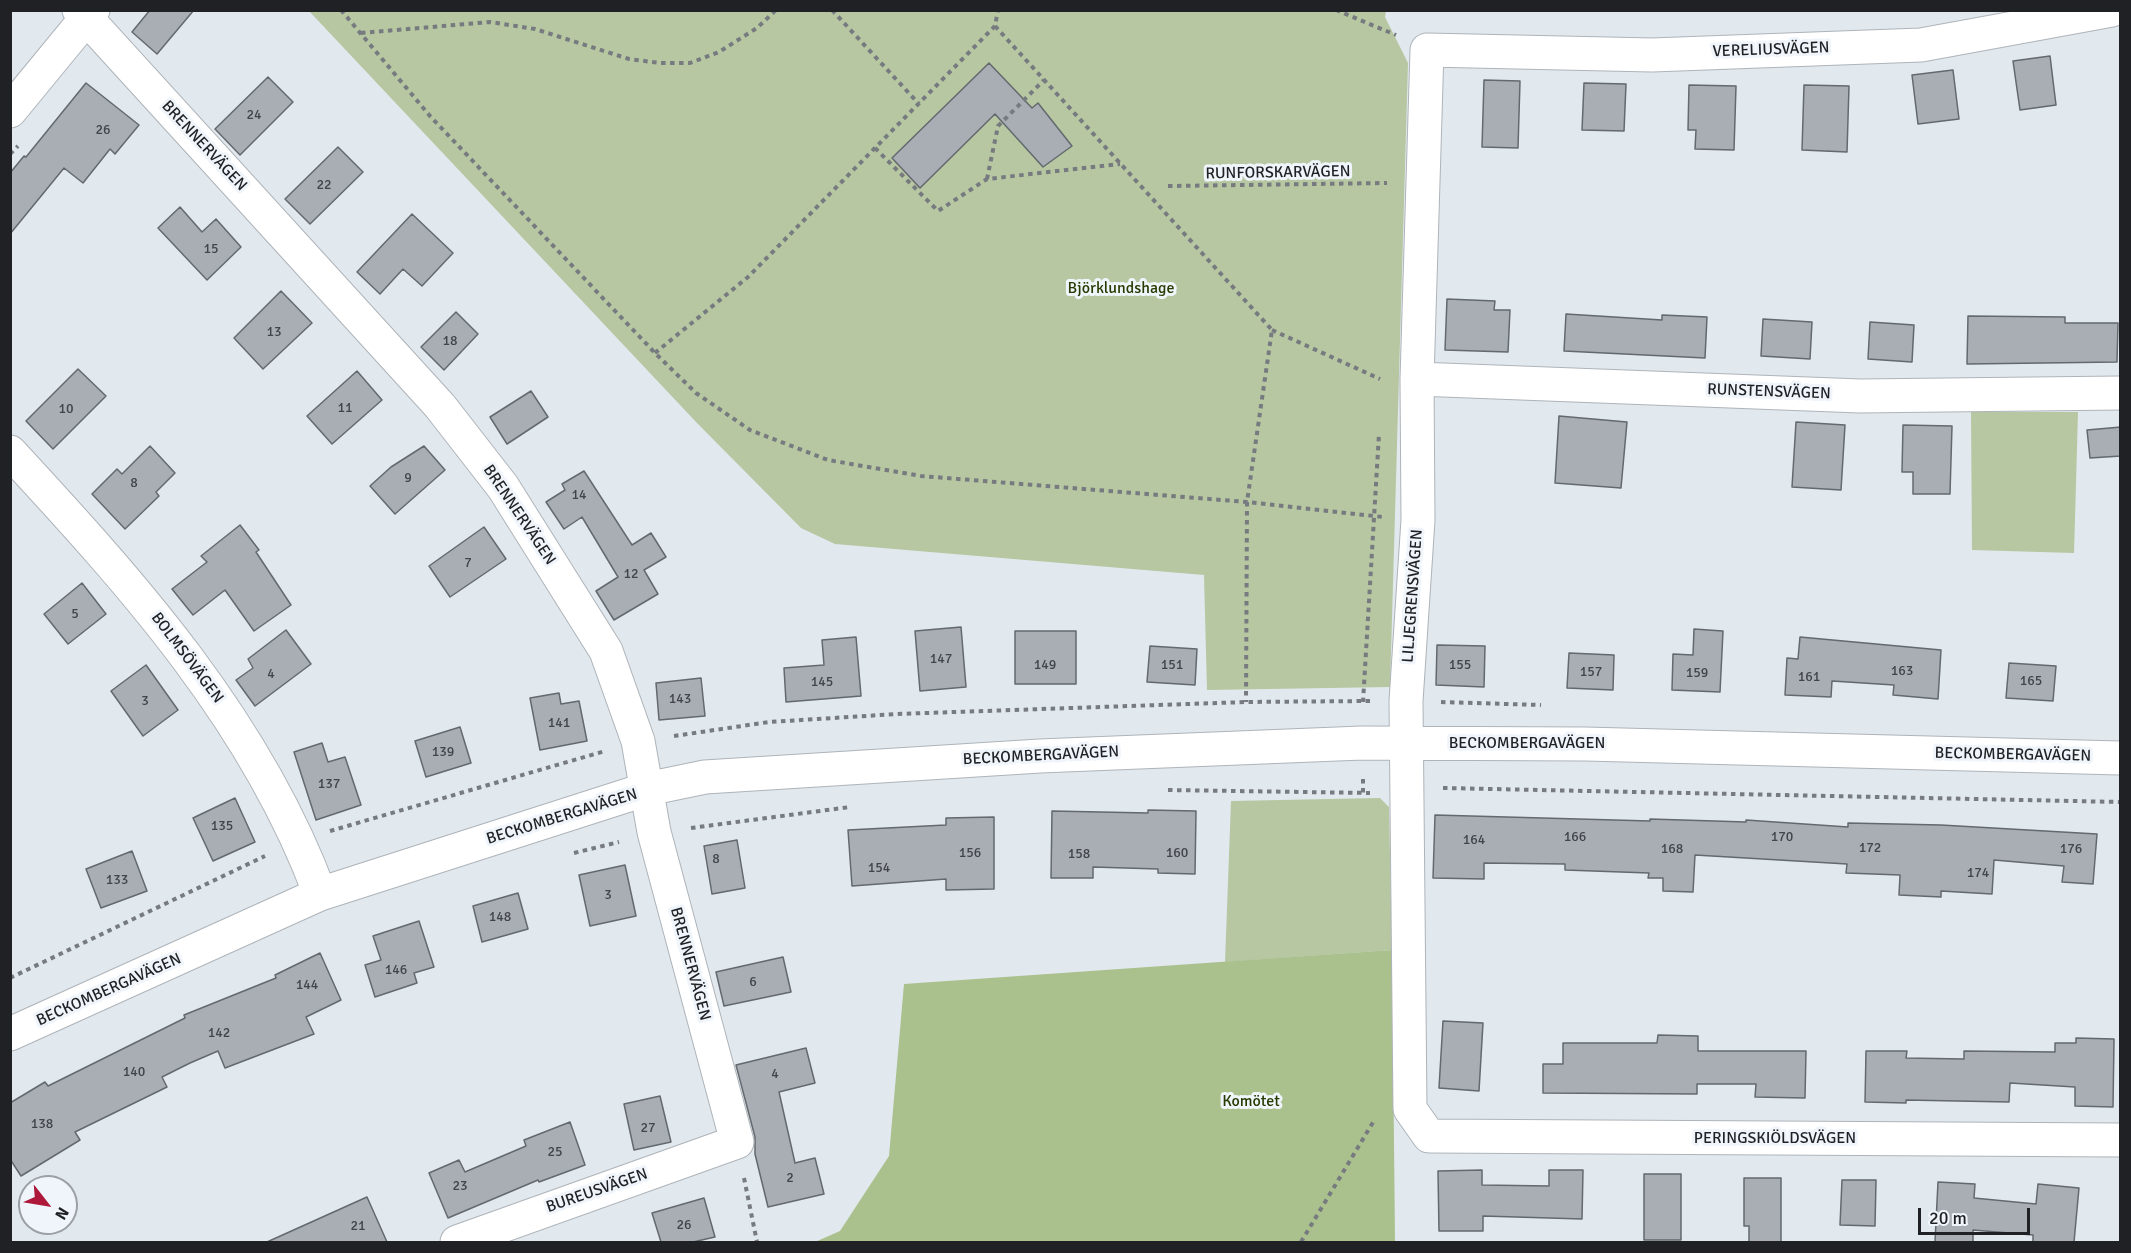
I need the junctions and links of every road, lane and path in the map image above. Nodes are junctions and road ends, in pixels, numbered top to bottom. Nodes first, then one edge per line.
1 (341, 10) edge
2 (776, 10) edge
3 (832, 10) edge
4 (998, 10) edge
5 (1336, 10) edge
6 (2112, 10) edge
7 (86, 13) edge
8 (995, 26) junction
9 (361, 33) junction
10 (1393, 33) junction
11 (1393, 45) dead end
12 (1426, 50) junction
13 (1044, 80) junction
14 (919, 104) junction
15 (10, 111) edge
16 (875, 148) junction
17 (1121, 164) junction
18 (1388, 171) dead end
19 (987, 179) junction
20 (1388, 183) junction
21 (1168, 186) dead end
22 (1388, 194) dead end
23 (1272, 330) junction
24 (655, 353) junction
25 (1382, 368) dead end
26 (1417, 379) junction
27 (1381, 380) junction
28 (1381, 391) dead end
29 (2121, 393) edge
30 (1379, 425) dead end
31 (10, 452) edge
32 (1247, 502) junction
33 (1375, 516) junction
34 (1418, 520) junction
35 (1246, 702) dead end
36 (1362, 743) junction
37 (1405, 743) junction
38 (2121, 758) edge
39 (647, 789) junction
40 (1165, 790) dead end
41 (1363, 793) junction
42 (1406, 794) junction
43 (2121, 802) edge
44 (852, 806) dead end
45 (654, 832) junction
46 (564, 856) dead end
47 (320, 894) junction
48 (10, 1034) edge
49 (1380, 1111) dead end
50 (1429, 1136) joint
51 (2121, 1140) edge
52 (737, 1142) junction
53 (457, 1242) edge
54 (758, 1242) edge
55 (1301, 1242) edge

1 - 9 path
2 - 9 path
3 - 14 path
4 - 8 path
5 - 10 path
6 - 12 street, VERELIUSVÄGEN
7 - 15 street
7 - 39 street, BRENNERVÄGEN
8 - 13 path
8 - 14 path
9 - 24 path
10 - 11 path
10 - 12 path
12 - 26 street, LILJEGRENSVÄGEN
13 - 17 path
13 - 19 path
14 - 16 path
16 - 19 path
16 - 24 path
17 - 19 path
17 - 23 path
18 - 20 path
20 - 21 path, RUNFORSKARVÄGEN
20 - 22 path
23 - 27 path
23 - 32 path
24 - 32 path
25 - 27 path
26 - 29 street, RUNSTENSVÄGEN
26 - 34 street, LILJEGRENSVÄGEN
27 - 28 path
30 - 33 path
31 - 47 street, BOLMSÖVÄGEN
32 - 33 path
32 - 35 path
33 - 34 path
33 - 36 path
34 - 37 street, LILJEGRENSVÄGEN
36 - 37 street, BECKOMBERGAVÄGEN
36 - 39 street, BECKOMBERGAVÄGEN
36 - 41 path
37 - 38 street, BECKOMBERGAVÄGEN
37 - 42 street, LILJEGRENSVÄGEN
39 - 45 street, BRENNERVÄGEN
39 - 47 street, BECKOMBERGAVÄGEN
40 - 41 path
41 - 42 path
42 - 43 path
42 - 50 street, LILJEGRENSVÄGEN
44 - 45 path
45 - 46 path
45 - 52 street, BRENNERVÄGEN
47 - 48 street, BECKOMBERGAVÄGEN
49 - 55 path
50 - 51 street, PERINGSKIÖLDSVÄGEN
52 - 53 street, BUREUSVÄGEN
52 - 54 path

